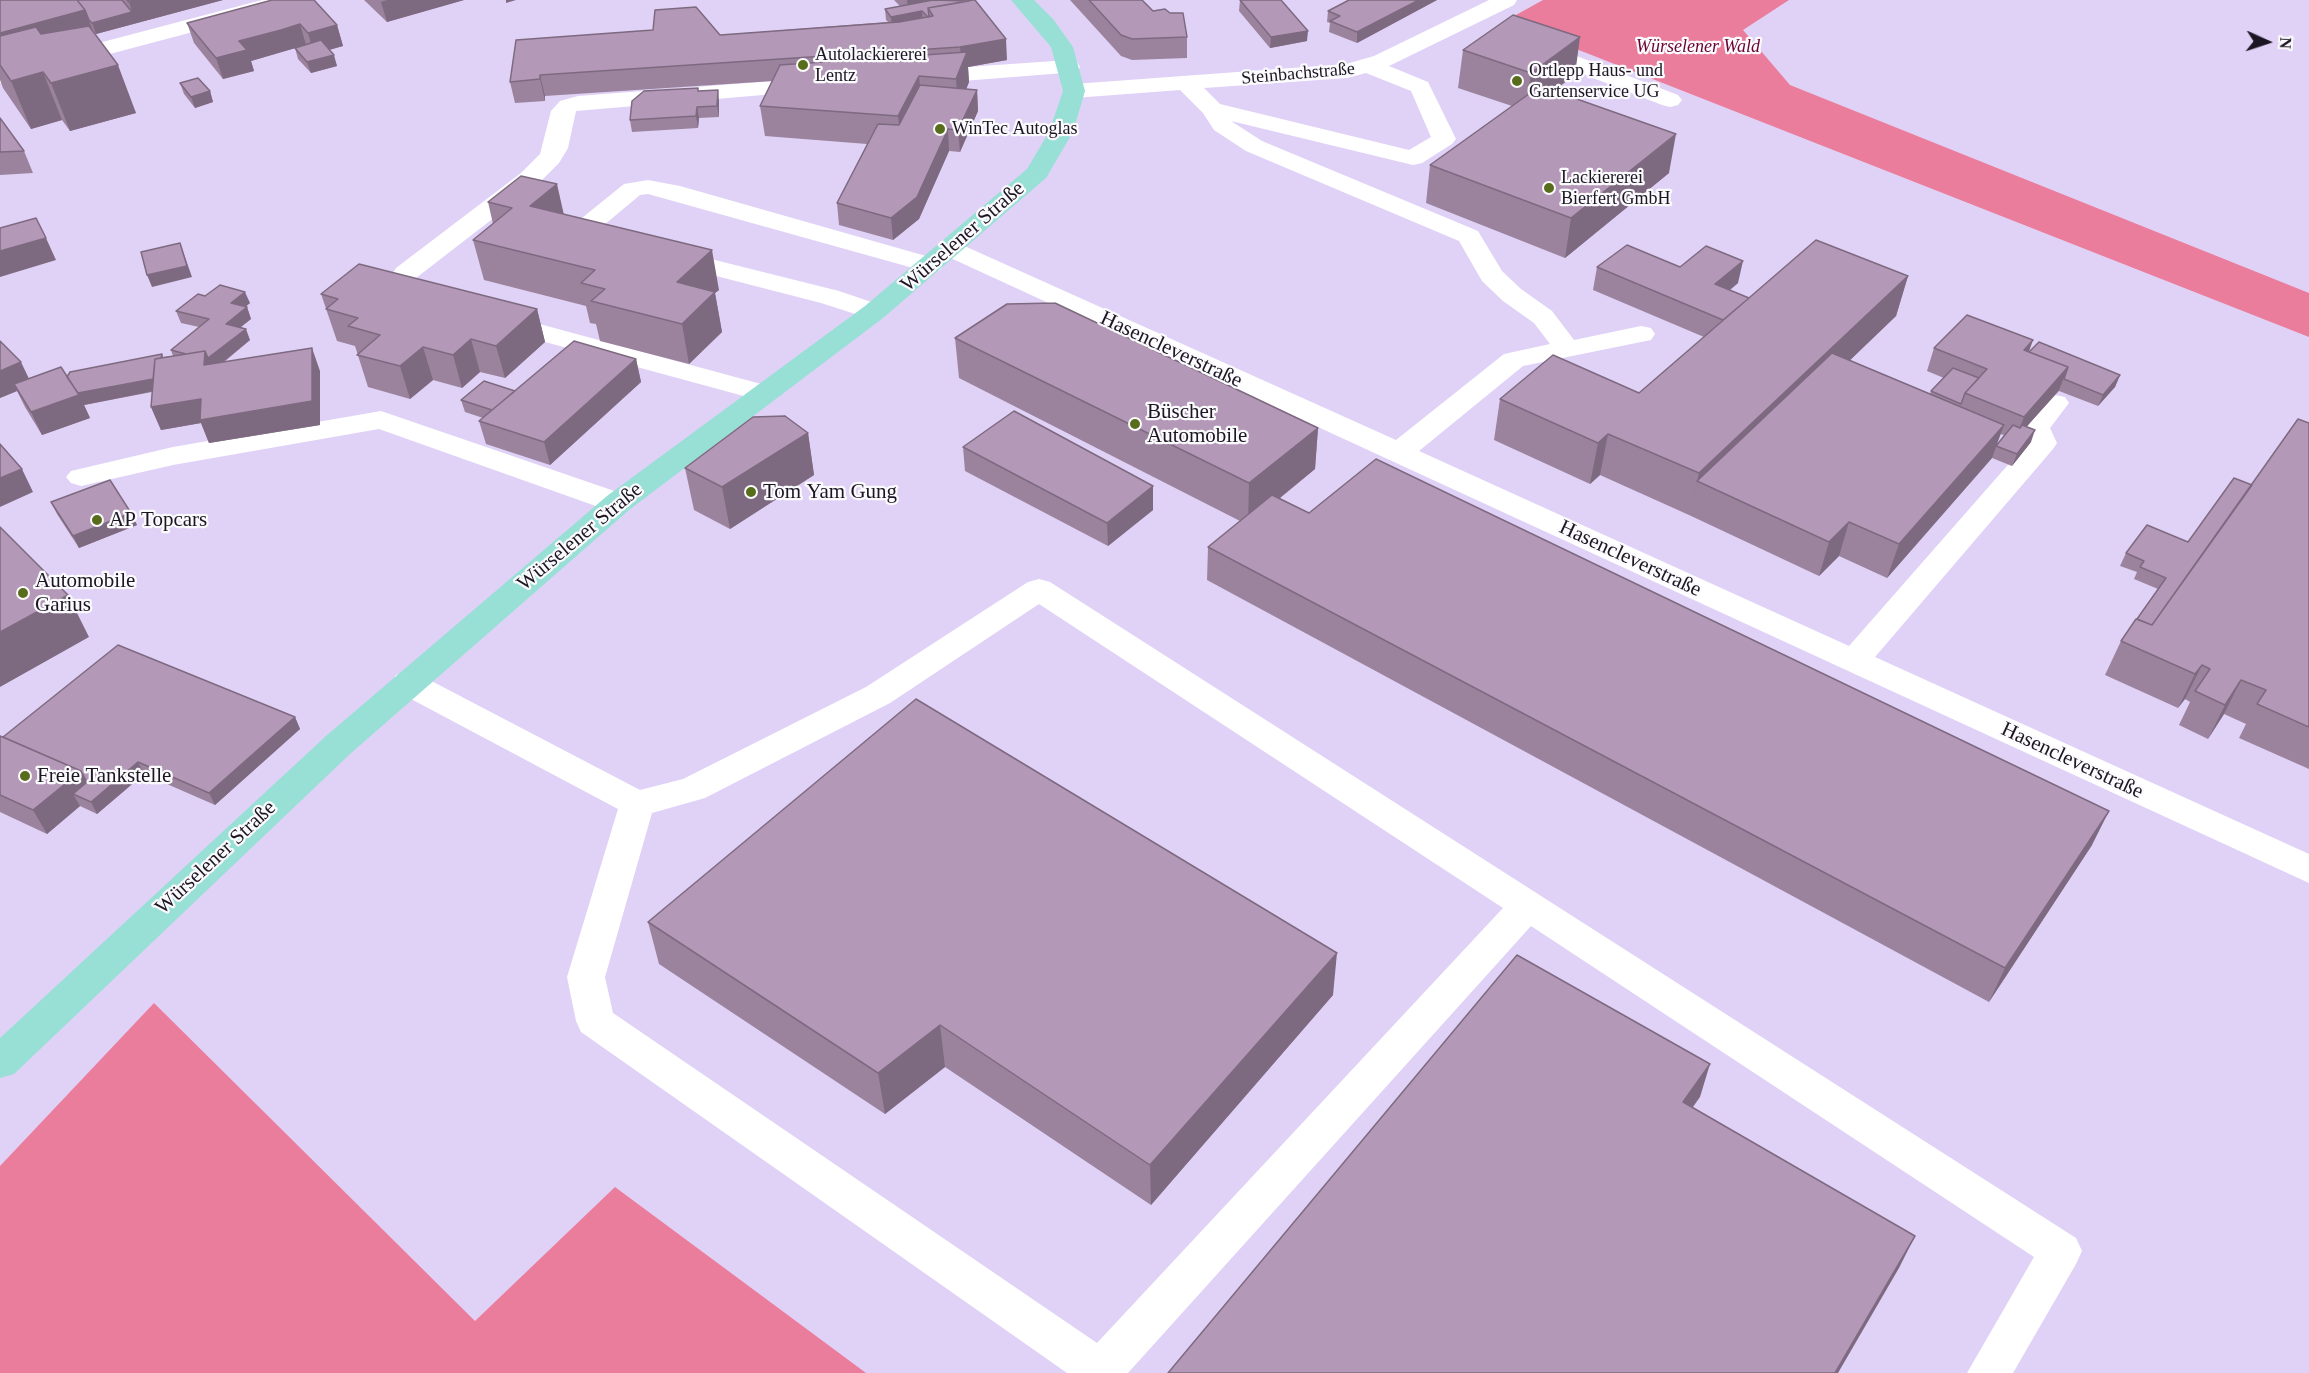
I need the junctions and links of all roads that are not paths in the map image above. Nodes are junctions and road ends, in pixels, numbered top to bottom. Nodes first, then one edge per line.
1 (287, 0) edge
2 (1022, 0) edge
3 (1506, 0) edge
4 (1467, 21) junction
5 (1488, 29) edge
6 (1520, 41) edge
7 (1369, 66) junction
8 (1069, 67) junction
9 (0, 76) edge
10 (905, 79) edge
11 (1186, 83) junction
12 (835, 84) edge
13 (1074, 91) junction
14 (1670, 99) dead end
15 (1212, 109) junction
16 (941, 257) junction
17 (874, 312) junction
18 (1641, 334) dead end
19 (1567, 349) junction
20 (762, 393) junction
21 (2055, 403) edge
22 (1398, 453) junction
23 (81, 477) dead end
24 (618, 504) junction
25 (1854, 662) junction
26 (408, 683) junction
27 (637, 804) junction
28 (2309, 869) edge
29 (1527, 906) junction
30 (0, 1062) edge
31 (1101, 1372) edge
32 (1989, 1373) edge

1 - 9 street
2 - 8 main road, Würselener Straße
3 - 4 street, Steinbachstraße
4 - 5 street
4 - 7 street, Steinbachstraße
6 - 14 street
7 - 11 street, Steinbachstraße
7 - 15 street
8 - 10 street
8 - 13 main road, Würselener Straße
11 - 13 street, Steinbachstraße
11 - 15 street
12 - 20 street
13 - 16 main road, Würselener Straße
15 - 19 street
16 - 17 main road, Würselener Straße
16 - 17 street, Hasencleverstraße
16 - 22 street, Hasencleverstraße
17 - 20 main road, Würselener Straße
18 - 19 street
19 - 22 street
20 - 24 main road, Würselener Straße
21 - 25 street
22 - 25 street, Hasencleverstraße
23 - 24 street
24 - 26 main road, Würselener Straße
25 - 28 street, Hasencleverstraße
26 - 27 street
26 - 30 main road, Würselener Straße
27 - 29 street
27 - 31 street
29 - 31 street
29 - 32 street

